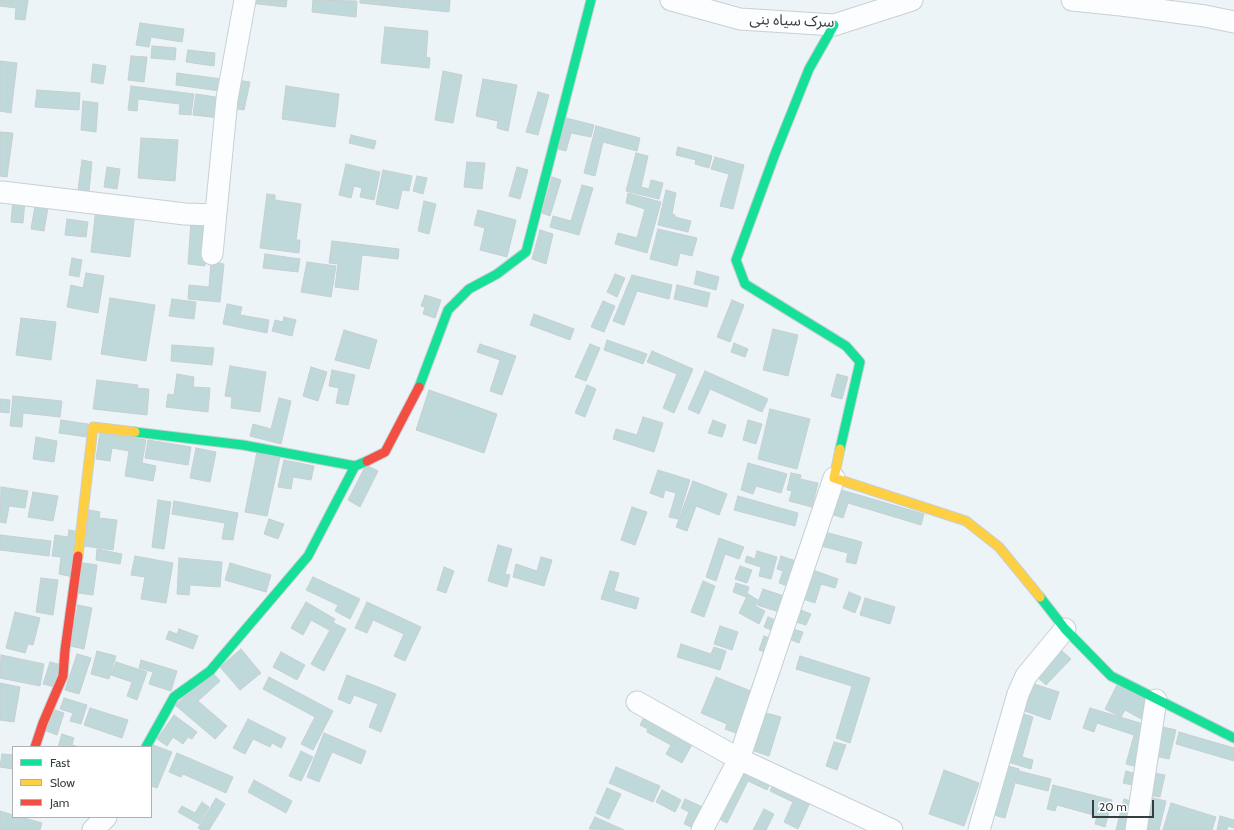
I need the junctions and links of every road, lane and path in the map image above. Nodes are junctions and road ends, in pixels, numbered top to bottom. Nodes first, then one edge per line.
1 (245, 0) edge
2 (591, 0) edge
3 (671, 0) edge
4 (912, 0) edge
5 (1072, 0) edge
6 (1234, 22) edge
7 (834, 25) junction
8 (2, 192) dead end
9 (215, 216) junction
10 (212, 254) dead end
11 (355, 466) junction
12 (834, 478) junction
13 (1065, 629) junction
14 (1156, 700) junction
15 (637, 702) dead end
16 (1234, 738) edge
17 (35, 746) edge
18 (147, 746) edge
19 (739, 759) junction
20 (105, 818) edge
21 (93, 830) edge
22 (702, 830) edge
23 (892, 830) edge
24 (979, 830) edge
25 (1136, 830) edge

1 - 9 street
2 - 11 street
3 - 7 street, سرک سیاه بنی
4 - 7 street, سرک سیاه بنی
5 - 6 street
7 - 12 street
8 - 9 street
9 - 10 street
11 - 17 street
11 - 18 street
12 - 13 street
12 - 19 street
13 - 14 street
13 - 24 street
14 - 16 street
14 - 25 street
15 - 19 street
19 - 22 street
19 - 23 street
20 - 21 street

